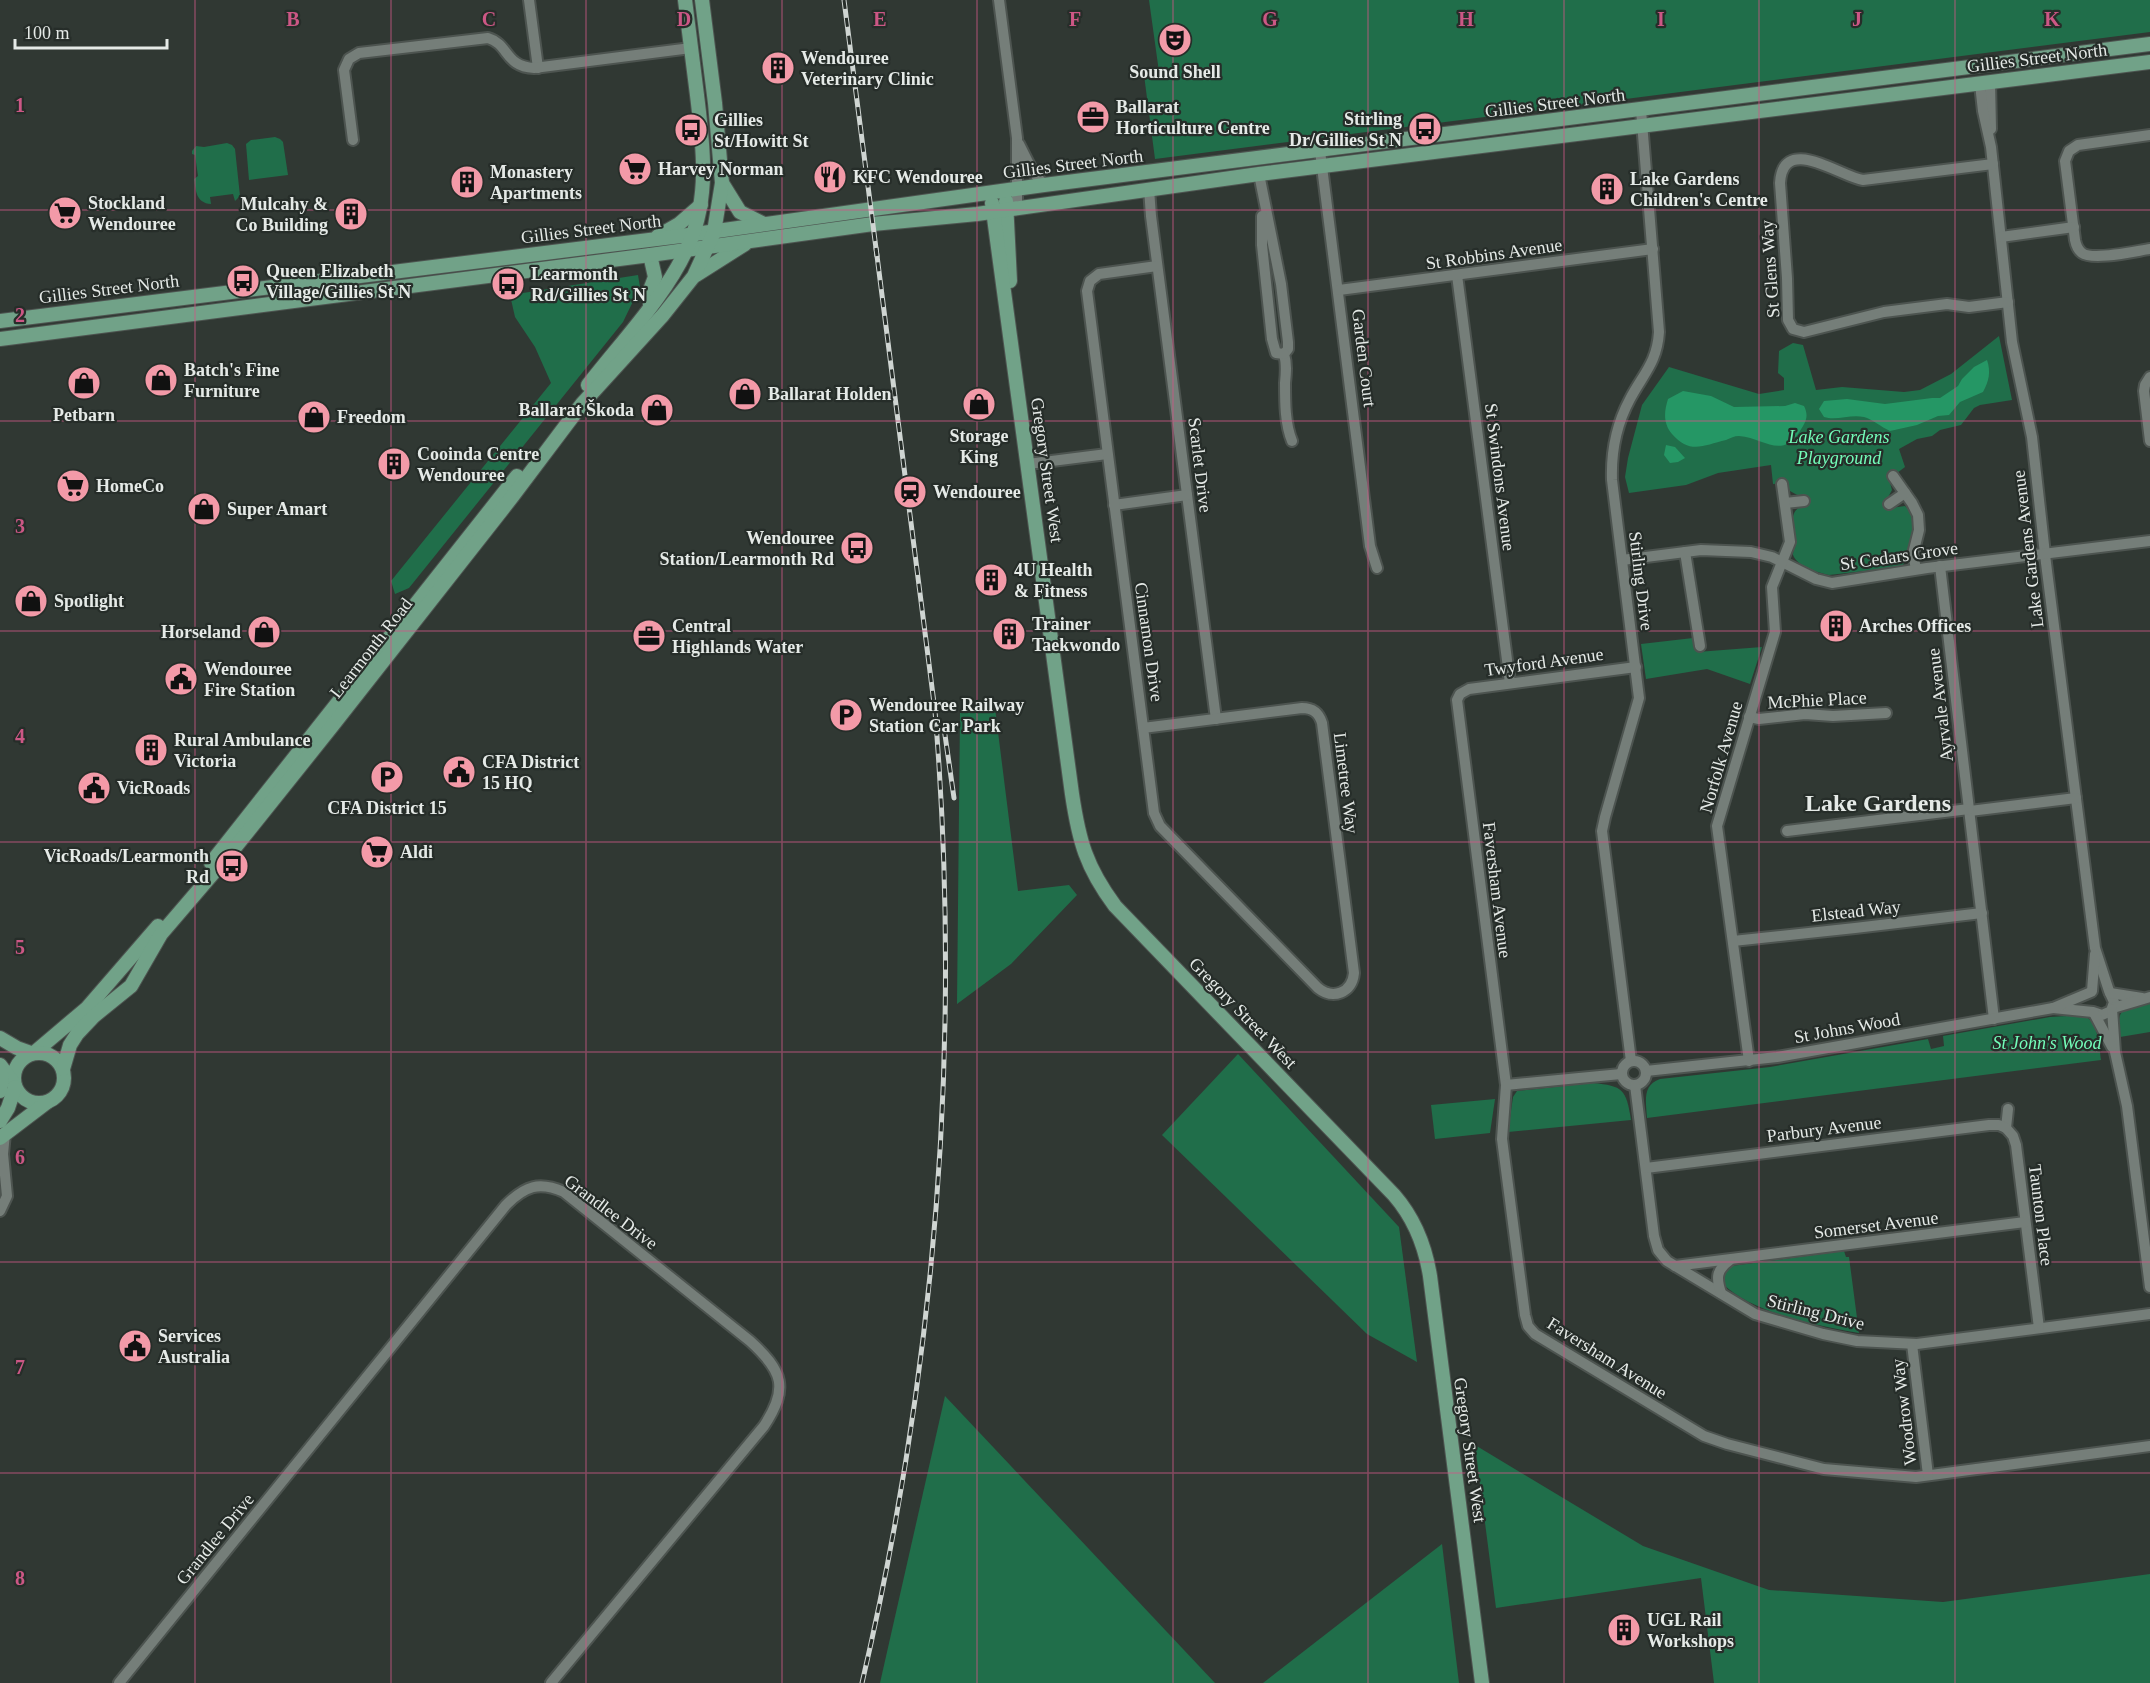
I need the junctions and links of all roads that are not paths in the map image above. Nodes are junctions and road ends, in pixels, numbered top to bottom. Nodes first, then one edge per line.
1 (529, 0) edge
2 (685, 0) edge
3 (702, 0) edge
4 (999, 0) edge
5 (2150, 44) edge
6 (708, 46) junction
7 (691, 48) junction
8 (2150, 62) edge
9 (1983, 66) junction
10 (538, 68) junction
11 (1985, 83) junction
12 (1641, 110) junction
13 (1643, 126) junction
14 (2150, 135) edge
15 (1017, 138) junction
16 (353, 140) dead end
17 (1320, 151) junction
18 (1993, 164) junction
19 (1322, 167) junction
20 (1259, 174) junction
21 (722, 183) junction
22 (1044, 185) junction
23 (1149, 189) junction
24 (1004, 190) junction
25 (1130, 192) junction
26 (1262, 195) junction
27 (701, 205) junction
28 (1012, 208) junction
29 (992, 211) junction
30 (1151, 216) junction
31 (765, 225) junction
32 (2074, 227) junction
33 (714, 232) junction
34 (693, 235) junction
35 (2001, 237) junction
36 (651, 240) junction
37 (748, 242) junction
38 (708, 247) junction
39 (1653, 249) junction
40 (2150, 249) edge
41 (686, 250) junction
42 (650, 255) junction
43 (1157, 266) junction
44 (1457, 275) junction
45 (694, 276) junction
46 (1282, 289) junction
47 (1339, 290) junction
48 (1266, 291) junction
49 (2008, 302) junction
50 (129, 305) junction
51 (650, 305) junction
52 (0, 321) edge
53 (131, 322) junction
54 (1288, 337) junction
55 (0, 339) edge
56 (1272, 339) junction
57 (1013, 349) junction
58 (1284, 354) junction
59 (2150, 377) edge
60 (1292, 441) dead end
61 (2150, 441) edge
62 (1107, 454) junction
63 (1028, 464) junction
64 (1893, 476) dead end
65 (1782, 484) dead end
66 (1905, 493) junction
67 (508, 495) junction
68 (1187, 495) junction
69 (1804, 501) dead end
70 (1785, 503) junction
71 (1889, 504) dead end
72 (1114, 505) junction
73 (2150, 541) edge
74 (1685, 552) junction
75 (2045, 553) junction
76 (1622, 560) junction
77 (1782, 561) junction
78 (1940, 566) junction
79 (1377, 568) dead end
80 (1916, 569) junction
81 (1700, 646) dead end
82 (389, 647) junction
83 (1636, 667) junction
84 (1510, 683) junction
85 (1459, 695) joint
86 (1886, 713) dead end
87 (1749, 717) junction
88 (1216, 718) junction
89 (1143, 728) junction
90 (2076, 798) junction
91 (1970, 810) junction
92 (1787, 831) dead end
93 (1982, 913) junction
94 (1733, 941) junction
95 (2095, 948) junction
96 (2092, 992) junction
97 (2110, 992) junction
98 (1342, 993) joint
99 (2146, 997) edge
100 (2053, 1008) junction
101 (2112, 1009) junction
102 (2094, 1012) junction
103 (1994, 1019) junction
104 (0, 1038) edge
105 (33, 1052) junction
106 (2115, 1052) junction
107 (1631, 1061) junction
108 (1749, 1061) junction
109 (0, 1065) edge
110 (63, 1069) junction
111 (0, 1070) edge
112 (1646, 1071) junction
113 (1621, 1074) junction
114 (15, 1085) junction
115 (1506, 1085) junction
116 (1635, 1085) junction
117 (0, 1091) edge
118 (46, 1103) junction
119 (2008, 1108) dead end
120 (2006, 1128) junction
121 (2, 1130) edge
122 (1646, 1168) junction
123 (0, 1211) edge
124 (2025, 1222) junction
125 (1730, 1260) junction
126 (1675, 1266) junction
127 (2150, 1287) edge
128 (1720, 1293) junction
129 (2150, 1314) edge
130 (2039, 1328) junction
131 (1912, 1344) junction
132 (2150, 1446) edge
133 (1928, 1476) junction
134 (119, 1683) edge
135 (551, 1683) edge
136 (1482, 1683) edge

1 - 10 street
2 - 7 main road, Learmonth Road
3 - 6 main road
4 - 15 street
5 - 9 main road, Gillies Street North
6 - 7 main road
6 - 21 main road
7 - 10 street
7 - 27 main road, Learmonth Road
8 - 11 main road, Gillies Street North
9 - 11 main road
9 - 12 main road, Gillies Street North
10 - 16 street
11 - 13 main road, Gillies Street North
11 - 18 street, Lake Gardens Avenue
12 - 13 street, Stirling Drive
12 - 17 main road, Gillies Street North
13 - 19 main road, Gillies Street North
13 - 39 street, Stirling Drive
14 - 32 street
15 - 22 street
15 - 24 street
17 - 19 street, Garden Court
17 - 22 main road, Gillies Street North
18 - 35 street, Lake Gardens Avenue
18 - 49 street, St Glens Way
19 - 20 main road, Gillies Street North
19 - 47 street, Garden Court
20 - 23 main road, Gillies Street North
20 - 26 street
21 - 31 main road
21 - 33 main road, Learmonth Road
22 - 24 main road, Gillies Street North
23 - 25 main road, Gillies Street North
23 - 30 street, Scarlet Drive
24 - 28 main road, Gregory Street West
24 - 29 main road, Gregory Street West
24 - 31 main road, Gillies Street North
25 - 28 main road, Gillies Street North
25 - 30 street
26 - 46 street
26 - 48 street
27 - 34 main road, Learmonth Road
27 - 36 main road
28 - 29 main road, Gillies Street North
28 - 57 main road, Gregory Street West
29 - 37 main road, Gillies Street North
29 - 57 main road, Gregory Street West
30 - 43 street, Scarlet Drive
31 - 33 main road, Gillies Street North
32 - 35 street
32 - 40 street
33 - 34 main road, Gillies Street North
33 - 38 main road, Learmonth Road
34 - 36 main road, Gillies Street North
34 - 41 main road, Learmonth Road
35 - 49 street, Lake Gardens Avenue
36 - 50 main road, Gillies Street North
37 - 38 main road, Gillies Street North
37 - 45 main road
38 - 41 main road, Gillies Street North
38 - 45 main road, Learmonth Road
39 - 44 street, St Robbins Avenue
39 - 76 street, Stirling Drive
41 - 42 main road, Gillies Street North
41 - 51 main road, Learmonth Road
42 - 51 main road
42 - 53 main road, Gillies Street North
43 - 62 street, Cinnamon Drive
43 - 68 street, Scarlet Drive
44 - 47 street, St Robbins Avenue
44 - 84 street, St Swindons Avenue
45 - 67 main road, Learmonth Road
46 - 48 street
46 - 54 street
47 - 79 street, Garden Court
48 - 56 street
49 - 75 street, Lake Gardens Avenue
50 - 52 main road, Gillies Street North
50 - 53 main road
51 - 67 main road, Learmonth Road
53 - 55 main road, Gillies Street North
54 - 56 street
54 - 58 street
56 - 58 street
57 - 63 main road, Gregory Street West
58 - 60 street
59 - 61 street
62 - 63 street
62 - 72 street, Cinnamon Drive
63 - 136 main road, Gregory Street West
64 - 66 street
65 - 70 street, Norfolk Avenue
66 - 71 street
66 - 80 street
67 - 82 main road, Learmonth Road
68 - 72 street
68 - 88 street, Scarlet Drive
69 - 70 street
70 - 77 street, Norfolk Avenue
72 - 89 street, Cinnamon Drive
73 - 75 street, St Cedars Grove
74 - 76 street, St Cedars Grove
74 - 77 street, St Cedars Grove
74 - 81 street
75 - 78 street, St Cedars Grove
75 - 90 street, Lake Gardens Avenue
76 - 83 street, Stirling Drive
77 - 80 street, St Cedars Grove
77 - 87 street, Norfolk Avenue
78 - 80 street, St Cedars Grove
78 - 91 street, Ayrvale Avenue
82 - 105 main road, Learmonth Road
82 - 110 main road, Learmonth Road
83 - 84 street, Twyford Avenue
83 - 107 street, Stirling Drive
84 - 85 street, Twyford Avenue
85 - 115 street, Faversham Avenue
86 - 87 street, McPhie Place
87 - 94 street, Norfolk Avenue
88 - 89 street, Limetree Way
88 - 98 street, Limetree Way
89 - 98 street, Cinnamon Drive
90 - 91 street
90 - 95 street, Lake Gardens Avenue
91 - 92 street
91 - 93 street, Ayrvale Avenue
93 - 94 street, Elstead Way
93 - 103 street, Ayrvale Avenue
94 - 108 street, Norfolk Avenue
95 - 96 street, Lake Gardens Avenue
95 - 97 street, Lake Gardens Avenue
96 - 97 street
96 - 100 street, St Johns Wood
96 - 102 street
97 - 99 street
97 - 101 street
99 - 101 street
100 - 102 street, St Johns Wood
100 - 103 street, St Johns Wood
101 - 102 street
101 - 106 street
102 - 106 street
103 - 108 street, St Johns Wood
104 - 105 main road
105 - 110 main road
105 - 114 main road
106 - 127 street
107 - 112 street
107 - 113 street
108 - 112 street, St Johns Wood
109 - 114 main road
110 - 118 main road
111 - 117 main road
112 - 116 street
113 - 115 street
113 - 116 street
114 - 118 main road
114 - 121 main road
115 - 133 street, Faversham Avenue
116 - 122 street, Stirling Drive
118 - 121 main road
119 - 120 street, Taunton Place
120 - 122 street, Parbury Avenue
120 - 124 street, Taunton Place
121 - 123 street
122 - 126 street, Stirling Drive
124 - 125 street, Somerset Avenue
124 - 130 street, Taunton Place
125 - 126 street, Somerset Avenue
125 - 128 street
126 - 128 street, Stirling Drive
128 - 131 street, Stirling Drive
129 - 130 street, Stirling Drive
130 - 131 street, Stirling Drive
131 - 133 street, Woodrow Way
132 - 133 street, Faversham Avenue
134 - 135 street, Grandlee Drive

